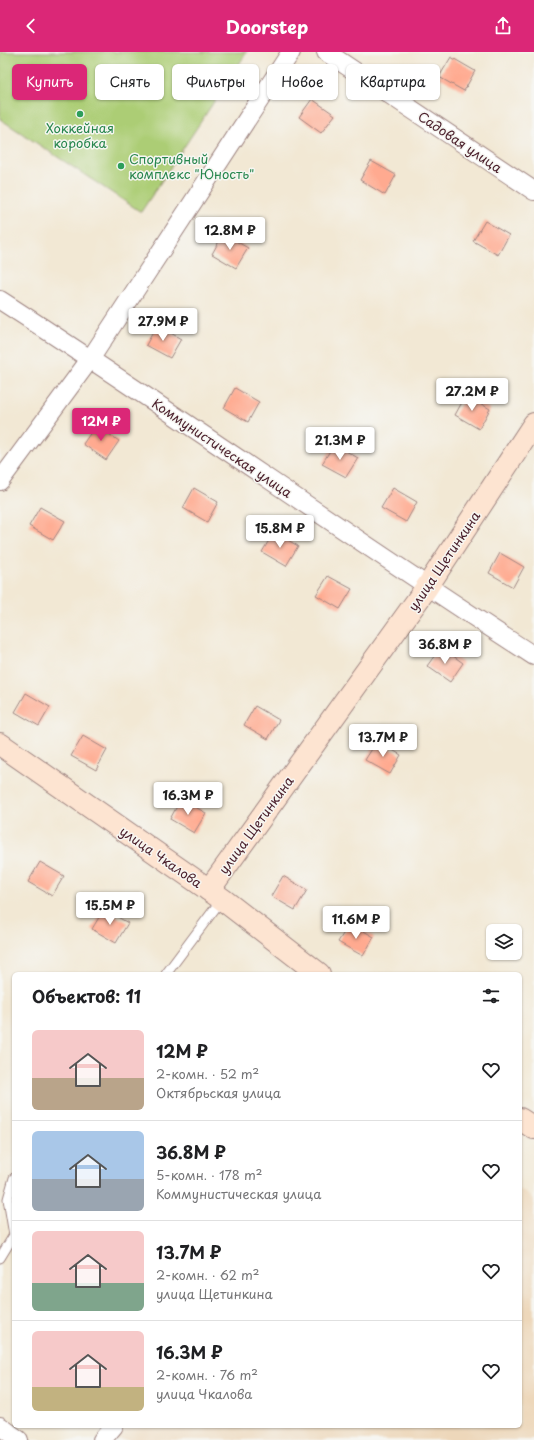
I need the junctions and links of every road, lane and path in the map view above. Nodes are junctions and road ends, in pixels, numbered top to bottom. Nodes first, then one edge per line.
1 (291, 52) edge
2 (326, 52) edge
3 (534, 191) edge
4 (0, 300) edge
5 (90, 358) junction
6 (534, 424) edge
7 (0, 481) edge
8 (428, 588) junction
9 (534, 656) edge
10 (0, 744) edge
11 (216, 895) junction
12 (167, 972) edge
13 (316, 972) edge
14 (522, 1120) edge
15 (534, 1128) edge
16 (12, 1185) edge
17 (12, 1223) edge
18 (12, 1238) edge
19 (0, 1258) edge
20 (0, 1426) edge
21 (112, 1428) edge
22 (19, 1440) edge
23 (102, 1440) edge

1 - 5 street
2 - 3 street, Садовая улица
4 - 5 street, Коммунистическая улица
5 - 7 street
5 - 8 street, Коммунистическая улица
6 - 8 street, улица Щетинкина
8 - 9 street, Коммунистическая улица
8 - 11 street, улица Щетинкина
10 - 11 street, улица Чкалова
11 - 12 lane
11 - 13 street, улица Чкалова
14 - 15 street
16 - 17 lane
18 - 19 lane
20 - 22 street
21 - 23 street

